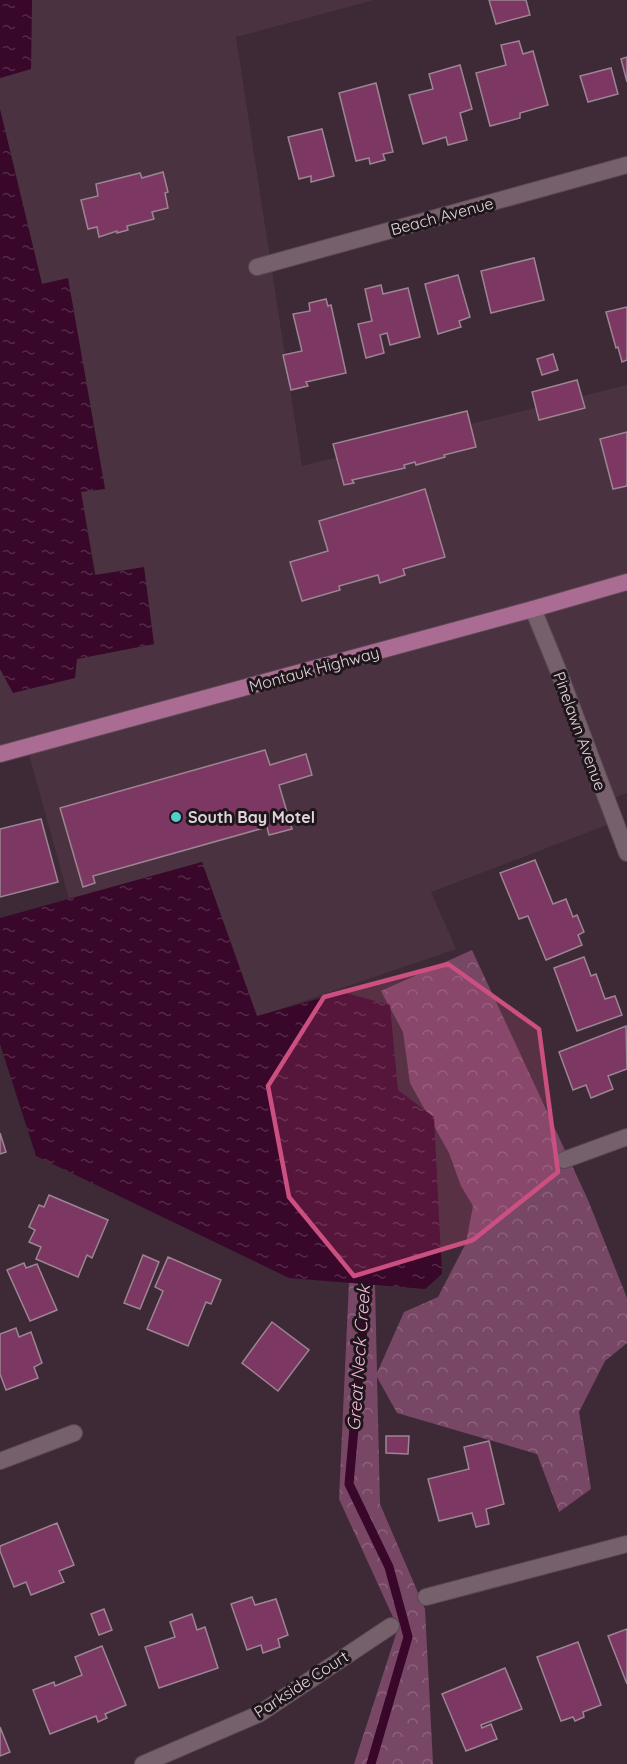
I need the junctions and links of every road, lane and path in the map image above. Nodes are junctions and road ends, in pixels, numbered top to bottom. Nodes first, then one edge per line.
1 (627, 165) edge
2 (257, 267) dead end
3 (627, 582) edge
4 (533, 609) junction
5 (0, 754) edge
6 (627, 854) edge
7 (627, 1137) edge
8 (564, 1160) dead end
9 (74, 1433) dead end
10 (0, 1461) edge
11 (627, 1544) edge
12 (426, 1597) dead end
13 (391, 1626) dead end
14 (143, 1764) edge

1 - 2 street, Beach Avenue
3 - 4 main road, Montauk Highway
4 - 5 main road, Montauk Highway
4 - 6 street, Pinelawn Avenue
7 - 8 street
9 - 10 street
11 - 12 street
13 - 14 street, Parkside Court

